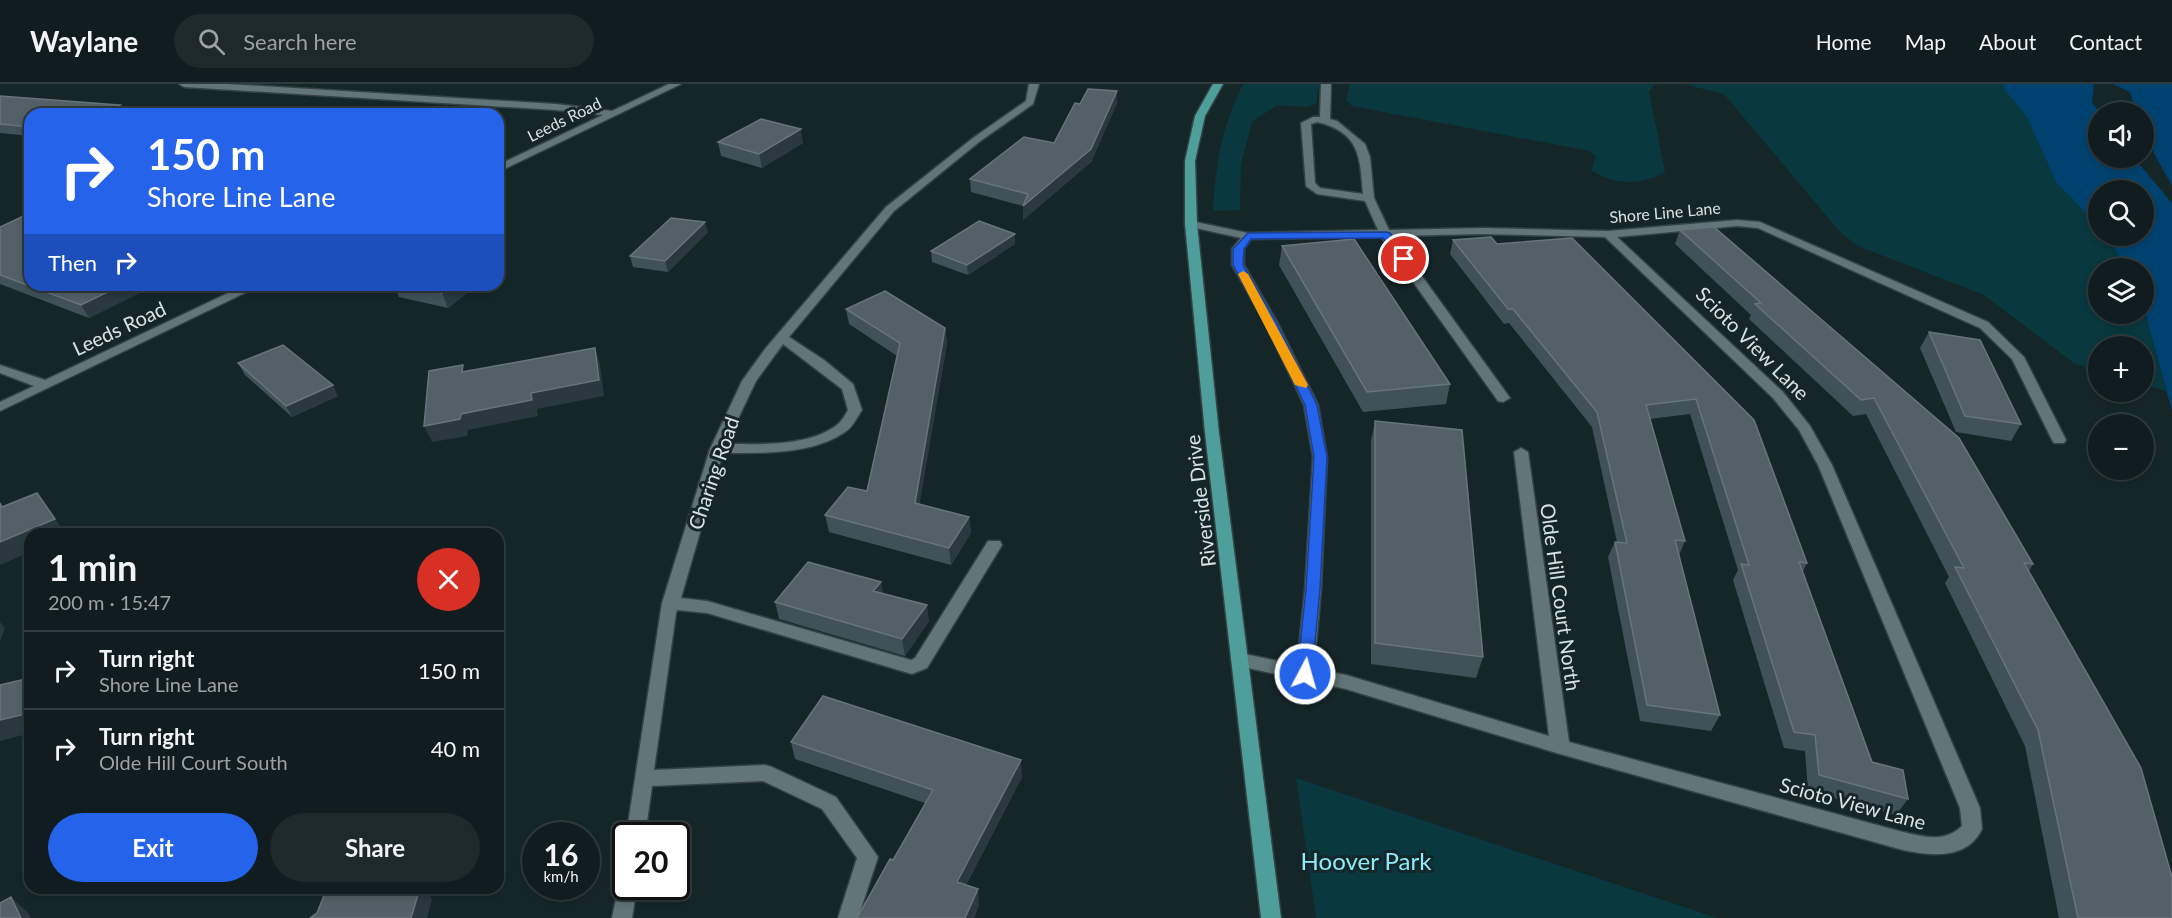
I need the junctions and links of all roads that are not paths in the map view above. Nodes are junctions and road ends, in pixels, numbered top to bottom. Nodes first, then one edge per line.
1 (184, 84) edge
2 (676, 84) edge
3 (1034, 84) edge
4 (1218, 84) edge
5 (1326, 84) edge
6 (614, 114) junction
7 (1325, 120) junction
8 (504, 166) edge
9 (1369, 198) junction
10 (1191, 224) junction
11 (1608, 234) junction
12 (1386, 235) junction
13 (1248, 236) junction
14 (242, 291) edge
15 (782, 338) junction
16 (0, 369) edge
17 (45, 385) junction
18 (1503, 398) dead end
19 (0, 407) edge
20 (2059, 440) dead end
21 (717, 449) junction
22 (1521, 452) dead end
23 (994, 544) dead end
24 (670, 603) junction
25 (1240, 660) junction
26 (1305, 674) junction
27 (1560, 747) junction
28 (644, 778) junction
29 (637, 822) edge
30 (625, 900) edge
31 (622, 918) edge
32 (848, 918) edge
33 (1271, 918) edge

1 - 6 street
2 - 6 street, Leeds Road
3 - 15 street, Charing Road
4 - 10 main road, Riverside Drive
5 - 7 street
6 - 8 street, Leeds Road
7 - 9 street
7 - 9 street
9 - 12 street
10 - 13 street, Shore Line Lane
10 - 25 main road, Riverside Drive
11 - 12 street, Shore Line Lane
11 - 20 street, Shore Line Lane
11 - 27 street, Scioto View Lane
12 - 13 street, Shore Line Lane
12 - 18 street
13 - 26 street
14 - 17 street, Leeds Road
15 - 21 street, Charing Road
15 - 21 street
16 - 17 street
17 - 19 street, Leeds Road
21 - 24 street, Charing Road
22 - 27 street, Olde Hill Court North
23 - 24 street
24 - 28 street, Charing Road
25 - 26 street, Scioto View Lane
25 - 33 main road, Riverside Drive
26 - 27 street, Scioto View Lane
28 - 29 street, Charing Road
28 - 32 street
30 - 31 street

